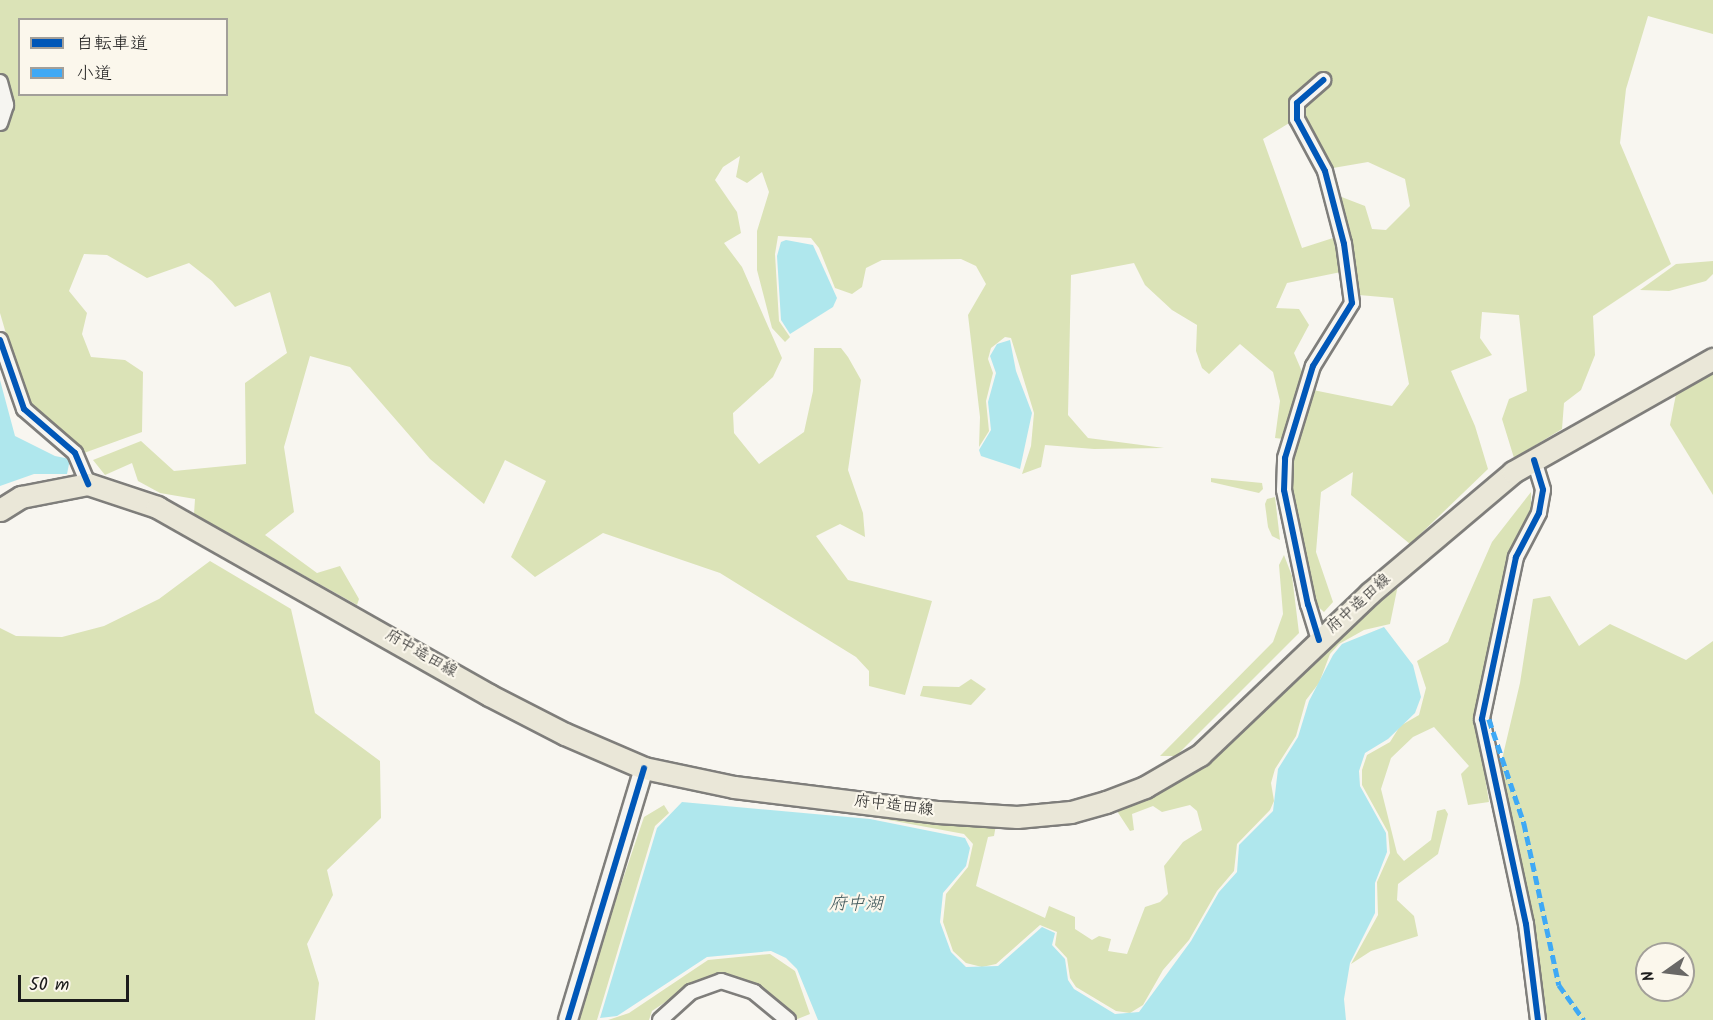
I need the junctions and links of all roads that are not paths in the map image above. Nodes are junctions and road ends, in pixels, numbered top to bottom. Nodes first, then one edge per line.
1 (1323, 80) dead end
2 (0, 82) edge
3 (0, 123) edge
4 (0, 340) edge
5 (1713, 359) edge
6 (1534, 460) junction
7 (87, 484) junction
8 (0, 510) edge
9 (1319, 640) junction
10 (644, 768) junction
11 (568, 1020) edge
12 (660, 1020) edge
13 (788, 1020) edge
14 (1538, 1020) edge

1 - 9 street
2 - 3 street
4 - 7 street
5 - 6 main road, 府中造田線
6 - 9 main road, 府中造田線
6 - 14 street
7 - 8 main road, 府中造田線
7 - 10 main road, 府中造田線
9 - 10 main road, 府中造田線
10 - 11 street
12 - 13 street

